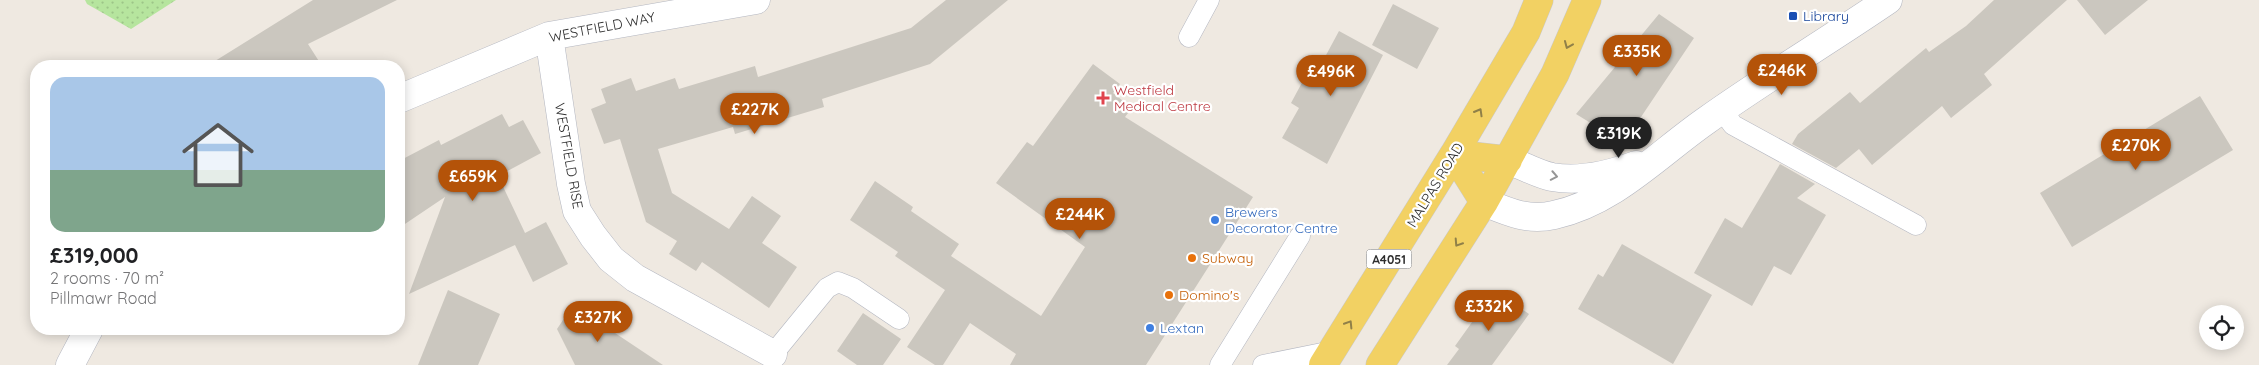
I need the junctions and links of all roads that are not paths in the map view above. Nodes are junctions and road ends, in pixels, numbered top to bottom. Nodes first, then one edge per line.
1 (756, 0) edge
2 (1209, 0) edge
3 (1538, 0) edge
4 (1587, 0) edge
5 (1886, 0) edge
6 (549, 36) junction
7 (1189, 37) dead end
8 (405, 96) edge
9 (1722, 110) junction
10 (1454, 154) junction
11 (1508, 160) junction
12 (1653, 160) junction
13 (1484, 202) junction
14 (1916, 225) dead end
15 (1300, 236) dead end
16 (899, 319) dead end
17 (86, 335) edge
18 (773, 354) joint
19 (1328, 358) edge
20 (70, 365) edge
21 (1220, 365) edge
22 (1263, 365) edge
23 (1380, 365) edge

1 - 6 street, WESTFIELD WAY
2 - 7 lane
10 -> 3 main road, MALPAS ROAD / A4051
4 -> 11 main road
5 - 9 street
6 - 8 street, WESTFIELD WAY
6 - 18 street, WESTFIELD RISE
9 - 12 street
9 - 14 lane
10 - 11 main road
10 - 13 main road
19 -> 10 main road, MALPAS ROAD / A4051
11 -> 12 street
11 - 13 main road
12 - 13 street
13 -> 23 main road
15 - 21 lane
16 - 18 lane
17 - 20 street
19 - 22 lane

